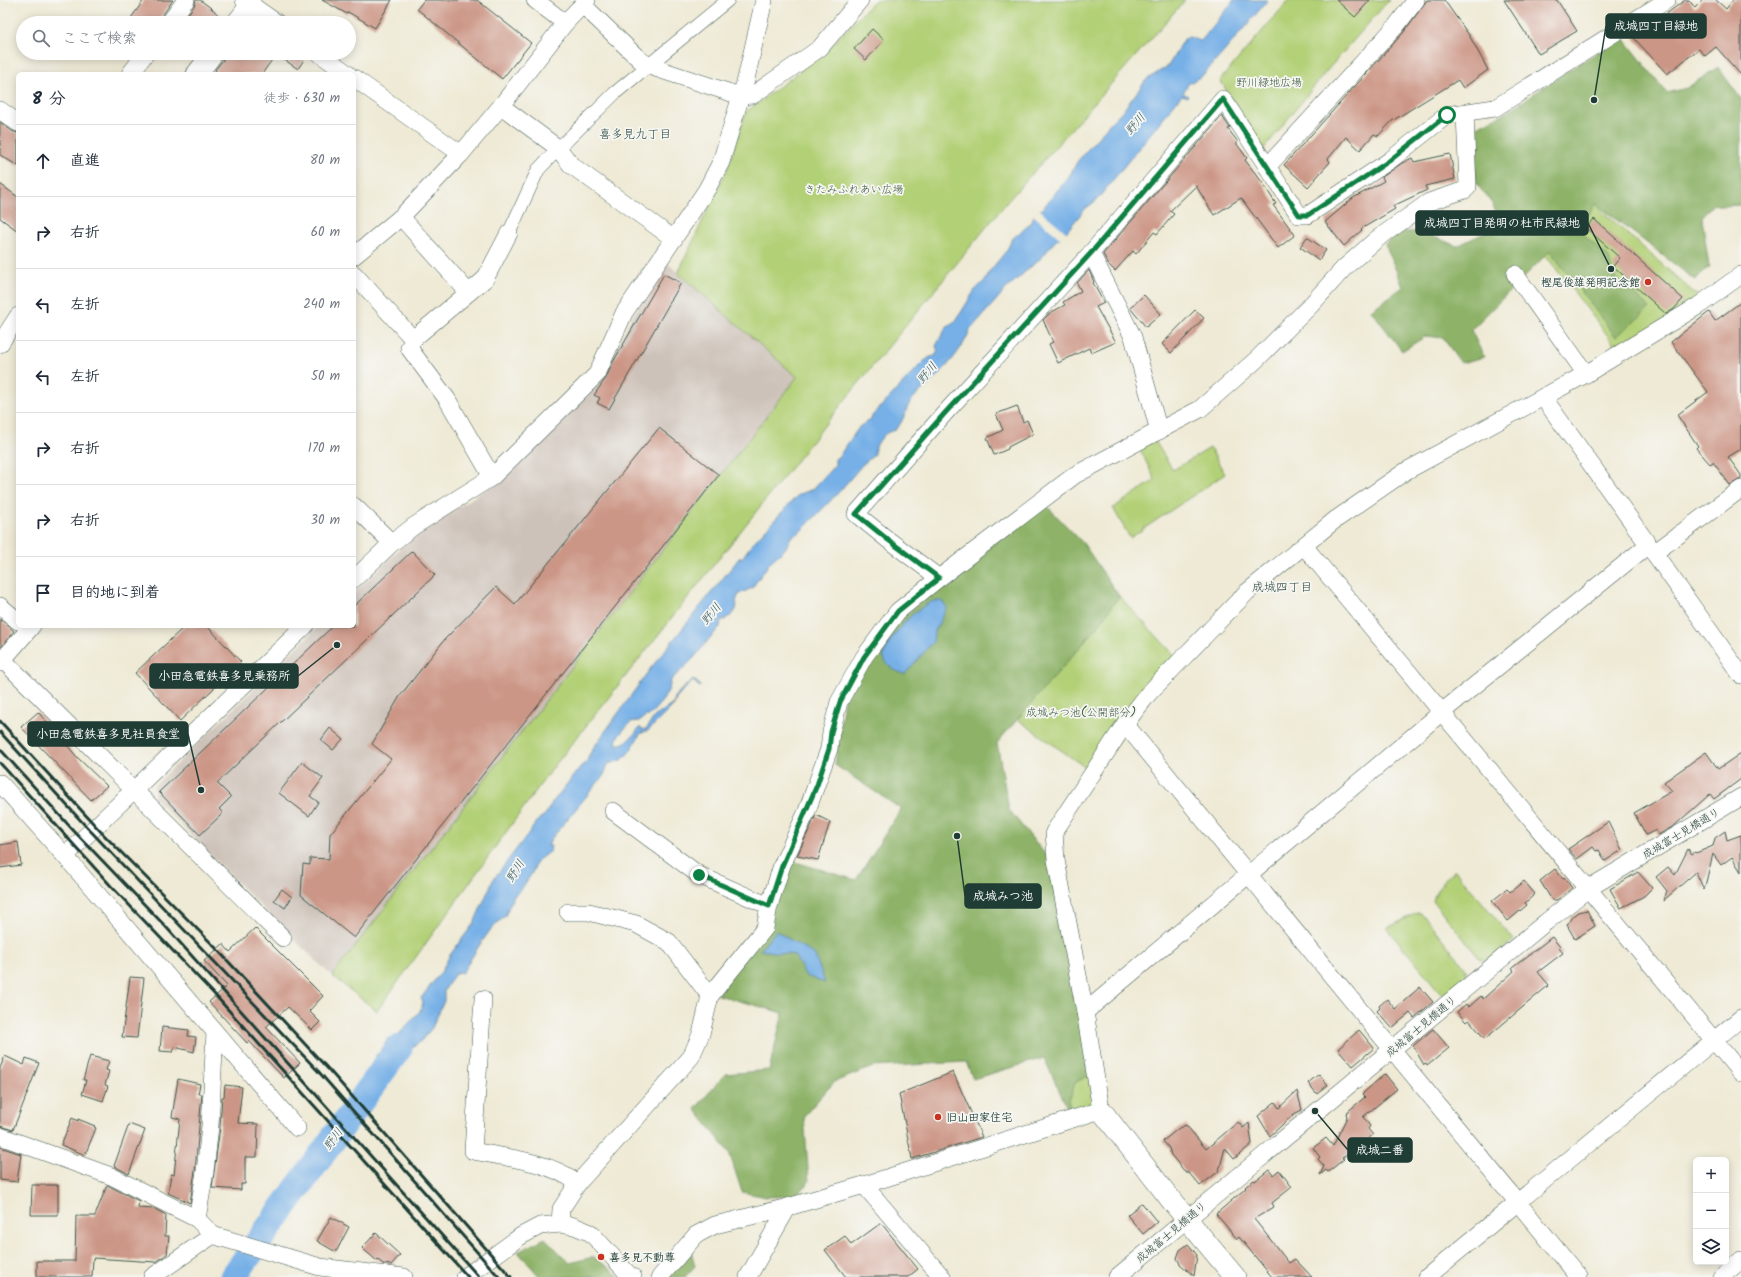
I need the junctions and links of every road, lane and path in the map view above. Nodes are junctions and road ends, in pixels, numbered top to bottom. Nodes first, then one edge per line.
1 (186, 0) edge
2 (536, 0) edge
3 (728, 0) edge
4 (764, 0) edge
5 (860, 0) edge
6 (1416, 0) edge
7 (1667, 0) edge
8 (250, 2) edge
9 (585, 2) edge
10 (174, 16) edge
11 (241, 16) edge
12 (268, 16) edge
13 (565, 24) junction
14 (141, 60) edge
15 (207, 60) edge
16 (329, 60) edge
17 (649, 66) junction
18 (132, 72) edge
19 (198, 72) edge
20 (345, 72) edge
21 (356, 79) edge
22 (740, 96) junction
23 (501, 106) junction
24 (0, 110) edge
25 (1464, 113) junction
26 (16, 122) edge
27 (558, 148) junction
28 (461, 154) junction
29 (1267, 167) junction
30 (401, 217) junction
31 (509, 233) joint
32 (674, 239) junction
33 (1091, 253) junction
34 (356, 254) edge
35 (1515, 274) dead end
36 (1741, 274) edge
37 (356, 276) edge
38 (468, 292) junction
39 (16, 319) edge
40 (413, 339) junction
41 (0, 344) edge
42 (1586, 374) junction
43 (1543, 397) junction
44 (1159, 432) junction
45 (492, 477) junction
46 (1741, 489) edge
47 (356, 508) edge
48 (392, 543) junction
49 (1304, 546) junction
50 (1651, 549) junction
51 (356, 577) edge
52 (939, 578) junction
53 (0, 606) edge
54 (16, 618) edge
55 (25, 628) edge
56 (303, 628) edge
57 (2, 662) edge
58 (1741, 674) edge
59 (1442, 712) junction
60 (1125, 724) junction
61 (0, 783) edge
62 (134, 790) junction
63 (1741, 797) edge
64 (613, 811) dead end
65 (65, 856) junction
66 (1249, 874) junction
67 (1589, 888) junction
68 (769, 906) junction
69 (568, 912) dead end
70 (283, 938) dead end
71 (710, 996) junction
72 (483, 1000) dead end
73 (1085, 1012) junction
74 (1741, 1018) edge
75 (214, 1033) junction
76 (1714, 1040) junction
77 (1393, 1049) junction
78 (1741, 1073) edge
79 (1101, 1110) junction
80 (297, 1128) dead end
81 (0, 1136) edge
82 (578, 1183) junction
83 (864, 1185) junction
84 (1518, 1202) junction
85 (788, 1207) junction
86 (197, 1219) junction
87 (1187, 1220) junction
88 (560, 1224) junction
89 (216, 1236) junction
90 (1741, 1260) edge
91 (152, 1277) edge
92 (404, 1277) edge
93 (465, 1277) edge
94 (633, 1277) edge
95 (660, 1277) edge
96 (748, 1277) edge
97 (942, 1277) edge
98 (1117, 1277) edge
99 (1235, 1277) edge
100 (1427, 1277) edge
101 (1579, 1277) edge
102 (1722, 1277) edge

1 - 10 street
2 - 13 street
3 - 17 street
4 - 22 street
5 - 22 street
6 - 29 street
7 - 25 street
8 - 11 street
8 - 12 street
9 - 13 street
9 - 17 street
13 - 23 street
14 - 18 street
15 - 19 street
16 - 20 street
17 - 22 street
17 - 27 street
21 - 28 street
22 - 32 street
23 - 27 street
23 - 28 street
24 - 26 street
25 - 29 street
25 - 44 street
27 - 31 street
27 - 32 street
28 - 30 street
29 - 33 street
30 - 34 street
30 - 38 street
31 - 38 street
32 - 45 street
33 - 44 street
33 - 52 street
35 - 42 street
36 - 42 street
37 - 40 street
38 - 40 street
39 - 41 street
40 - 45 street
42 - 43 street
43 - 49 street
43 - 50 street
44 - 52 street
45 - 48 street
46 - 50 street
47 - 48 street
48 - 51 street
49 - 59 street
49 - 60 street
50 - 58 street
50 - 59 street
52 - 68 street
53 - 54 street
55 - 57 street
56 - 62 street
57 - 62 street
59 - 66 street
59 - 67 street
60 - 66 street
60 - 73 street
61 - 65 street
62 - 65 street
62 - 70 street
63 - 67 street, 成城富士見橋通り
64 - 68 street
65 - 75 street
66 - 73 street
66 - 77 street
67 - 76 street
67 - 77 street, 成城富士見橋通り
68 - 71 street
69 - 71 street
71 - 82 street
72 - 82 street
73 - 79 street
74 - 76 street
75 - 80 street
75 - 86 street
76 - 78 street
76 - 84 street
77 - 84 street
77 - 87 street, 成城富士見橋通り
79 - 83 street
79 - 87 street
81 - 86 street
82 - 88 street
83 - 85 street
83 - 97 street
84 - 100 street
84 - 101 street
85 - 95 street
85 - 96 street
86 - 89 street
87 - 98 street, 成城富士見橋通り
87 - 99 street
88 - 93 street
88 - 94 street
89 - 91 street
89 - 92 street
90 - 102 street

